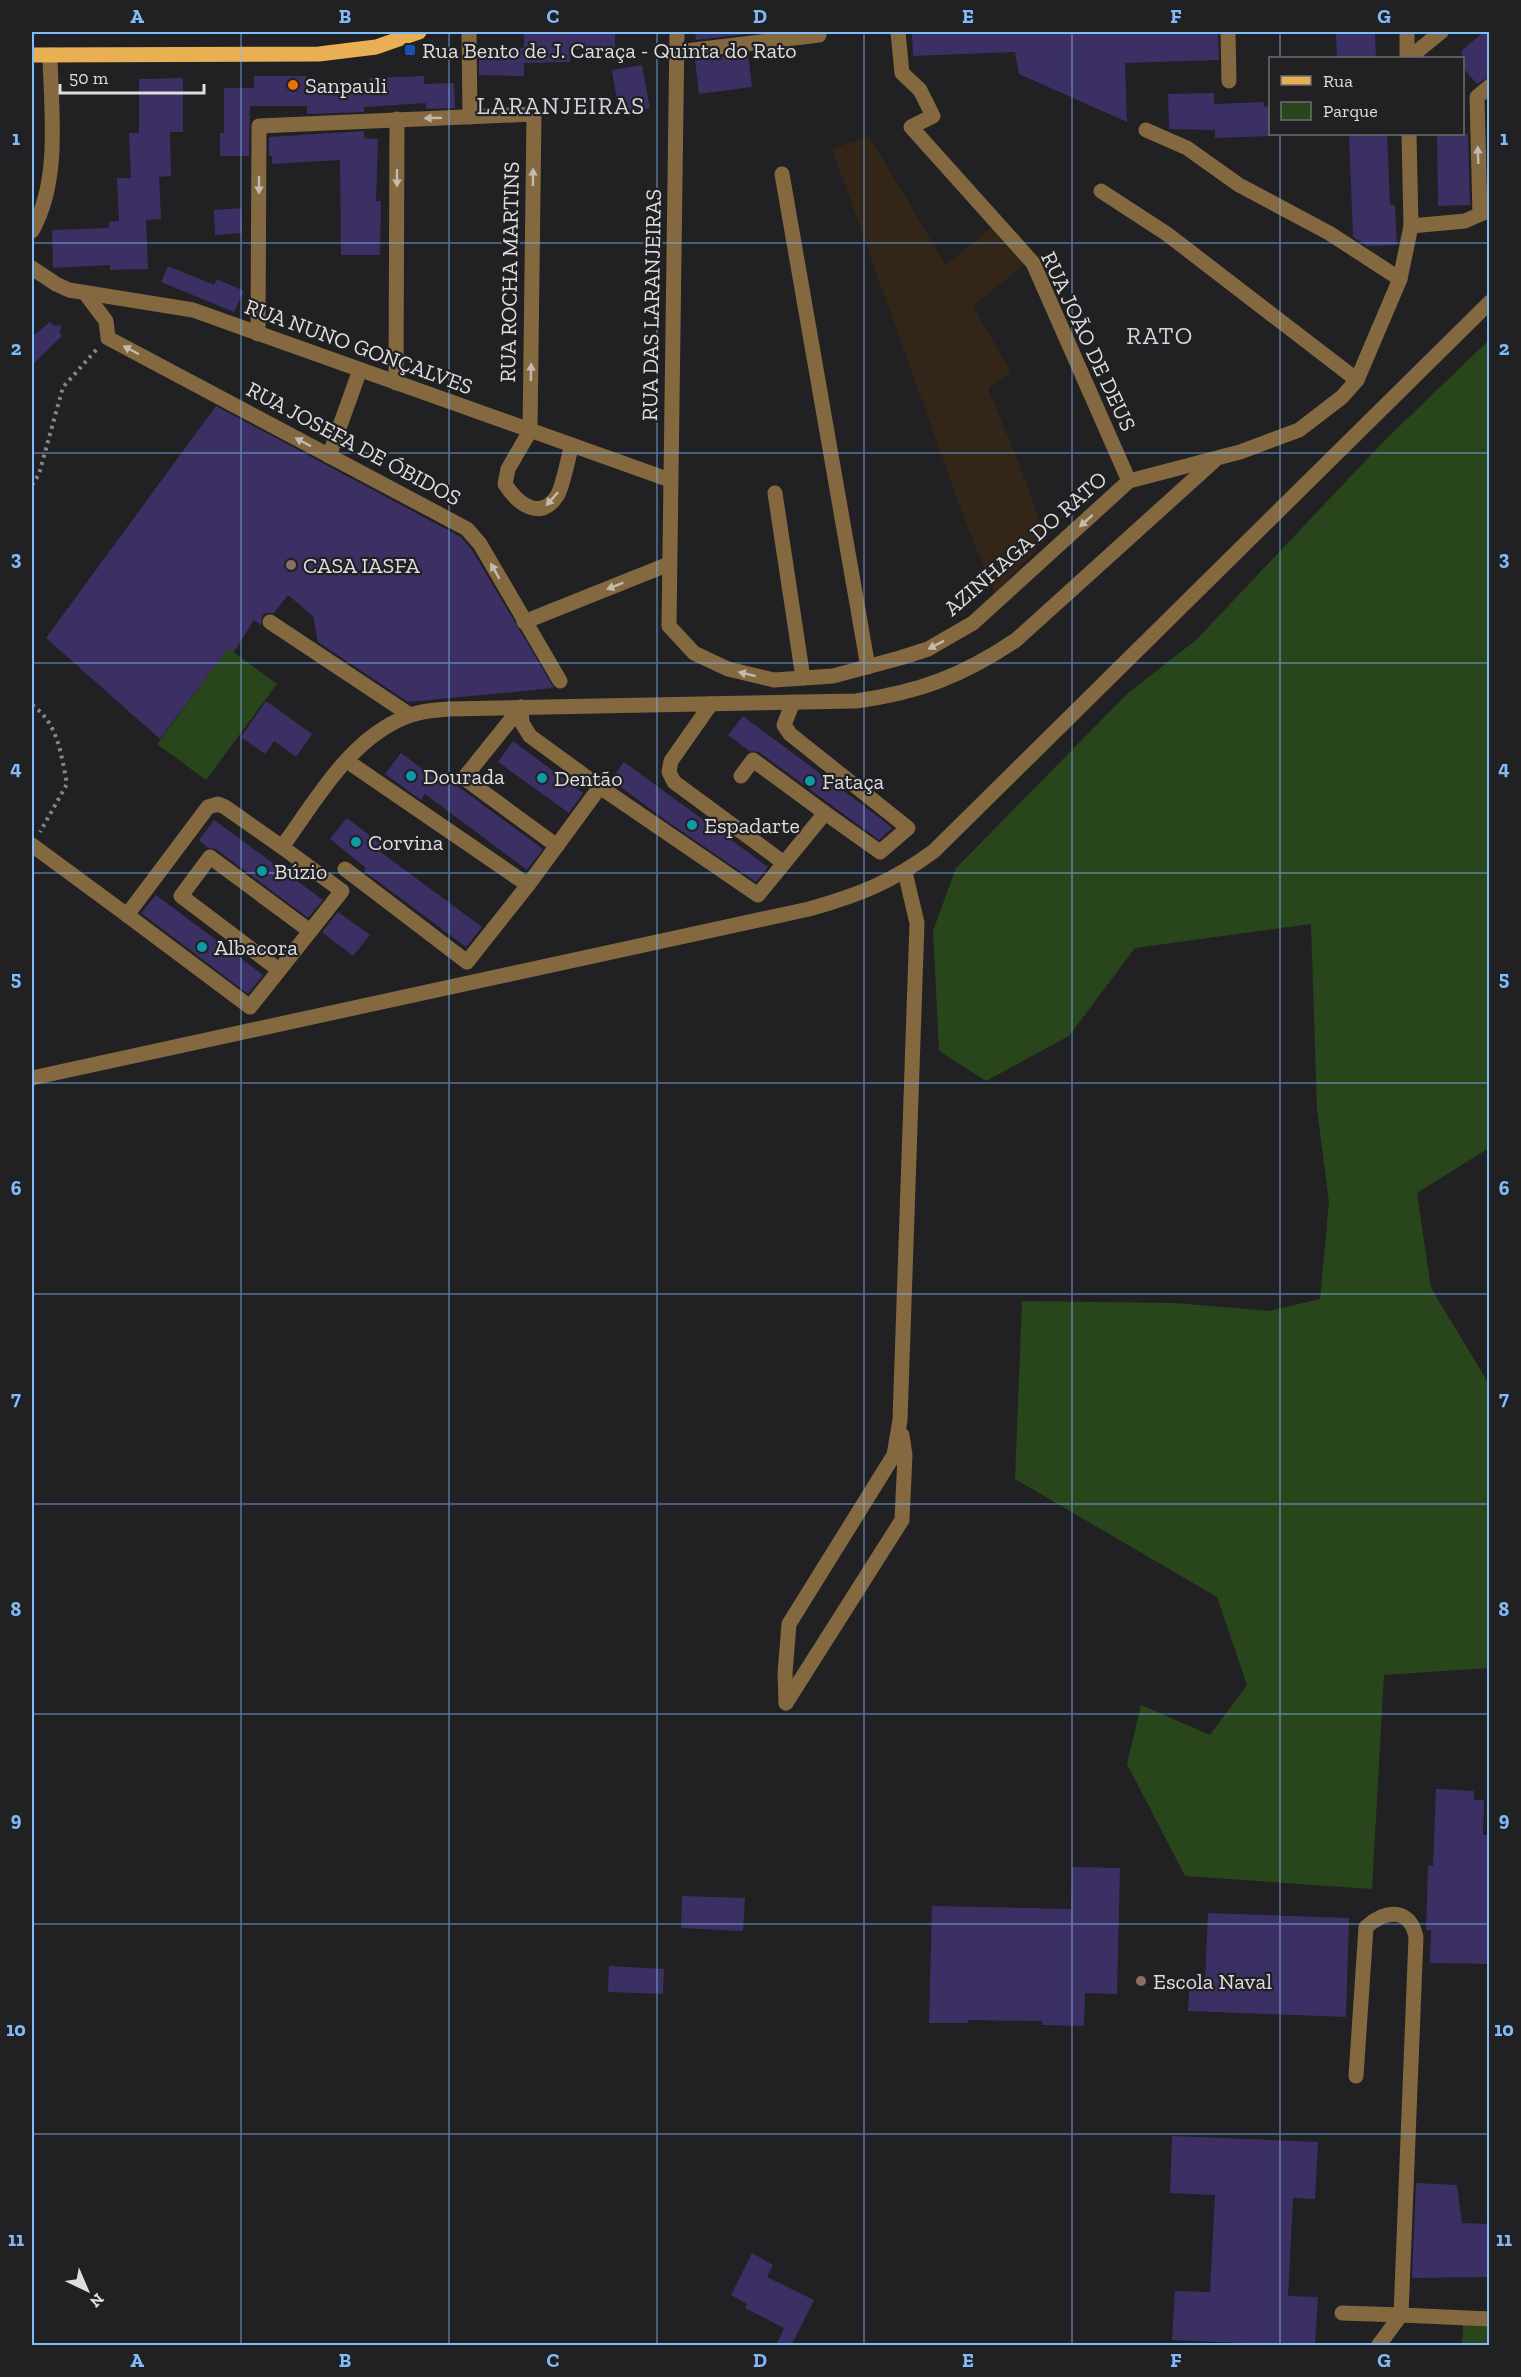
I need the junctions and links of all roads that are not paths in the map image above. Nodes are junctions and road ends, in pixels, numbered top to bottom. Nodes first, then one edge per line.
1 (419, 32) edge
2 (469, 32) edge
3 (666, 32) edge
4 (898, 32) edge
5 (1228, 32) edge
6 (1407, 32) edge
7 (1441, 32) edge
8 (819, 35) dead end
9 (677, 43) edge
10 (50, 55) junction
11 (32, 56) edge
12 (1408, 57) edge
13 (1409, 57) edge
14 (1229, 81) dead end
15 (1490, 86) edge
16 (470, 117) junction
17 (397, 119) junction
18 (1146, 130) dead end
19 (1409, 135) edge
20 (782, 174) dead end
21 (1101, 191) dead end
22 (1485, 212) edge
23 (1411, 226) junction
24 (32, 231) edge
25 (32, 268) edge
26 (1400, 279) junction
27 (85, 292) junction
28 (1490, 302) edge
29 (258, 334) junction
30 (360, 370) junction
31 (1357, 380) junction
32 (396, 383) junction
33 (530, 430) junction
34 (572, 446) junction
35 (329, 456) junction
36 (1217, 459) junction
37 (670, 480) junction
38 (1129, 481) junction
39 (775, 493) dead end
40 (669, 564) junction
41 (270, 622) dead end
42 (524, 622) junction
43 (868, 667) junction
44 (804, 678) junction
45 (560, 681) dead end
46 (793, 702) junction
47 (711, 704) junction
48 (521, 707) junction
49 (410, 715) junction
50 (347, 761) junction
51 (741, 776) dead end
52 (600, 787) junction
53 (825, 813) junction
54 (32, 845) edge
55 (556, 846) junction
56 (282, 847) junction
57 (784, 863) junction
58 (345, 869) dead end
59 (905, 872) junction
60 (528, 885) junction
61 (127, 915) junction
62 (310, 930) junction
63 (279, 970) junction
64 (32, 1078) edge
65 (900, 1420) junction
66 (1356, 2076) dead end
67 (1342, 2313) dead end
68 (1401, 2315) junction
69 (1490, 2319) edge
70 (1378, 2346) edge

1 - 10 main road
2 - 16 street
3 - 9 street
4 - 38 street, RUA JOÃO DE DEUS
5 - 14 street
6 - 12 street
7 - 13 street
8 - 9 street
9 - 37 street, RUA DAS LARANJEIRAS
10 - 11 main road
10 - 24 street
22 -> 15 street
16 -> 17 street
33 -> 16 street, RUA ROCHA MARTINS
17 -> 29 street
17 -> 32 street
18 - 26 street
19 - 23 street, AZINHAGA DO RATO
20 - 43 street
21 - 31 street
22 - 23 street
23 - 26 street, AZINHAGA DO RATO
25 - 27 street, RUA NUNO GONÇALVES
26 - 31 street, AZINHAGA DO RATO
27 - 29 street, RUA NUNO GONÇALVES
35 -> 27 street, RUA JOSEFA DE ÓBIDOS
28 - 59 street
29 - 30 street, RUA NUNO GONÇALVES
30 - 32 street, RUA NUNO GONÇALVES
30 - 35 street
31 - 36 street, AZINHAGA DO RATO
32 - 33 street, RUA NUNO GONÇALVES
33 - 34 street, RUA NUNO GONÇALVES
34 -> 33 street
34 - 37 street, RUA NUNO GONÇALVES
42 -> 35 street, RUA JOSEFA DE ÓBIDOS
36 - 38 street, AZINHAGA DO RATO
36 - 46 street
37 - 40 street, RUA DAS LARANJEIRAS
38 -> 43 street, AZINHAGA DO RATO
39 - 44 street
40 -> 42 street
44 -> 40 street, AZINHAGA DO RATO
41 - 49 street
42 - 45 street, RUA JOSEFA DE ÓBIDOS
43 - 44 street, AZINHAGA DO RATO
46 - 47 street
46 - 53 street
47 - 48 street
47 - 57 street
48 - 49 street
48 - 52 street
48 - 55 street
49 - 50 street
50 - 56 street
50 - 60 street
51 - 53 street
52 - 55 street
52 - 57 street
53 - 57 street
54 - 61 street
55 - 60 street
56 - 61 street
56 - 62 street
58 - 60 street
59 - 64 street
59 - 65 street
61 - 63 street
62 - 63 street
62 - 63 street
65 - 65 street
66 - 68 street
67 - 68 street
68 - 69 street
68 - 70 street

